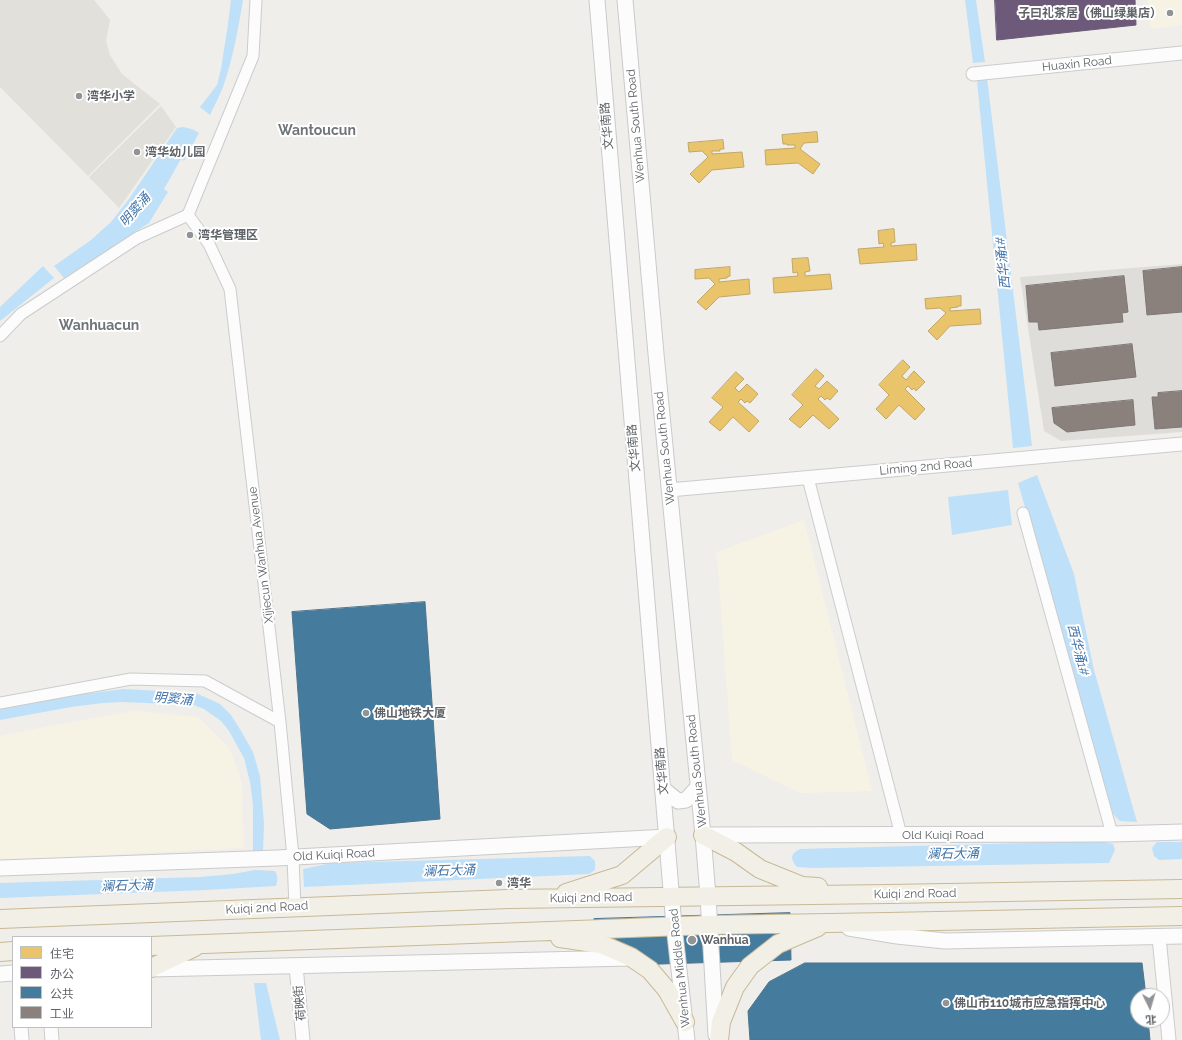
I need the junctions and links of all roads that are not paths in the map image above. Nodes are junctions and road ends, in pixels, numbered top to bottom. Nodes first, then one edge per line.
1 (256, 0) edge
2 (597, 0) edge
3 (625, 0) edge
4 (1182, 53) edge
5 (973, 74) dead end
6 (188, 215) junction
7 (0, 336) edge
8 (1182, 444) edge
9 (808, 478) junction
10 (669, 490) junction
11 (1023, 513) dead end
12 (0, 703) edge
13 (280, 722) junction
14 (698, 788) junction
15 (663, 789) junction
16 (1182, 832) edge
17 (1112, 834) junction
18 (703, 835) junction
19 (901, 835) junction
20 (667, 837) junction
21 (293, 857) junction
22 (0, 868) edge
23 (1182, 889) edge
24 (888, 894) junction
25 (708, 896) junction
26 (672, 897) junction
27 (547, 899) junction
28 (295, 907) junction
29 (1182, 916) edge
30 (0, 919) edge
31 (825, 924) joint
32 (710, 925) junction
33 (674, 926) junction
34 (501, 932) junction
35 (1182, 936) edge
36 (1159, 937) junction
37 (201, 944) junction
38 (152, 946) edge
39 (12, 951) edge
40 (0, 952) edge
41 (631, 958) junction
42 (296, 966) junction
43 (152, 968) edge
44 (152, 969) edge
45 (0, 974) edge
46 (12, 974) edge
47 (685, 1022) junction
48 (21, 1028) edge
49 (51, 1028) edge
50 (22, 1040) edge
51 (52, 1040) edge
52 (303, 1040) edge
53 (687, 1040) edge
54 (718, 1040) edge
55 (1169, 1040) edge

1 - 6 street
2 - 15 main road, 文华南路
3 - 10 main road, Wenhua South Road
4 - 5 street, Huaxin Road
6 - 7 street
6 - 13 street, Xijiecun Wanhua Avenue
8 - 9 street, Liming 2nd Road
9 - 10 street, Liming 2nd Road
9 - 19 street
10 - 14 main road, Wenhua South Road
11 - 17 street
12 - 13 street
13 - 21 street, Xijiecun Wanhua Avenue
14 - 15 main road
14 - 18 main road, Wenhua South Road
15 - 20 main road, 文华南路
16 - 17 main road, Old Kuiqi Road
17 - 19 main road, Old Kuiqi Road
18 - 19 main road, Old Kuiqi Road
18 - 24 highway
18 - 25 main road, Wenhua South Road
20 - 21 main road, Old Kuiqi Road
20 - 26 main road, 文华南路
20 - 27 highway
21 - 22 main road, Old Kuiqi Road
21 - 28 street, Xijiecun Wanhua Avenue
23 - 24 highway, Kuiqi 2nd Road
24 - 25 highway, Kuiqi 2nd Road
25 - 26 highway, Kuiqi 2nd Road
25 - 32 main road
26 - 27 highway, Kuiqi 2nd Road
26 - 33 main road, Wenhua Middle Road
27 - 28 highway, Kuiqi 2nd Road
28 - 30 highway, Kuiqi 2nd Road
29 - 32 highway
31 - 36 main road
31 - 54 highway
32 - 33 highway
32 - 54 main road
33 - 34 highway
33 - 47 main road, Wenhua Middle Road
34 - 37 highway
34 - 41 highway
35 - 36 main road
36 - 55 street
37 - 38 highway
37 - 43 highway
39 - 40 highway
41 - 42 main road
41 - 47 highway
42 - 44 main road
42 - 52 street, 荷映街
45 - 46 main road
47 - 53 main road, Wenhua Middle Road
48 - 50 street
49 - 51 street

